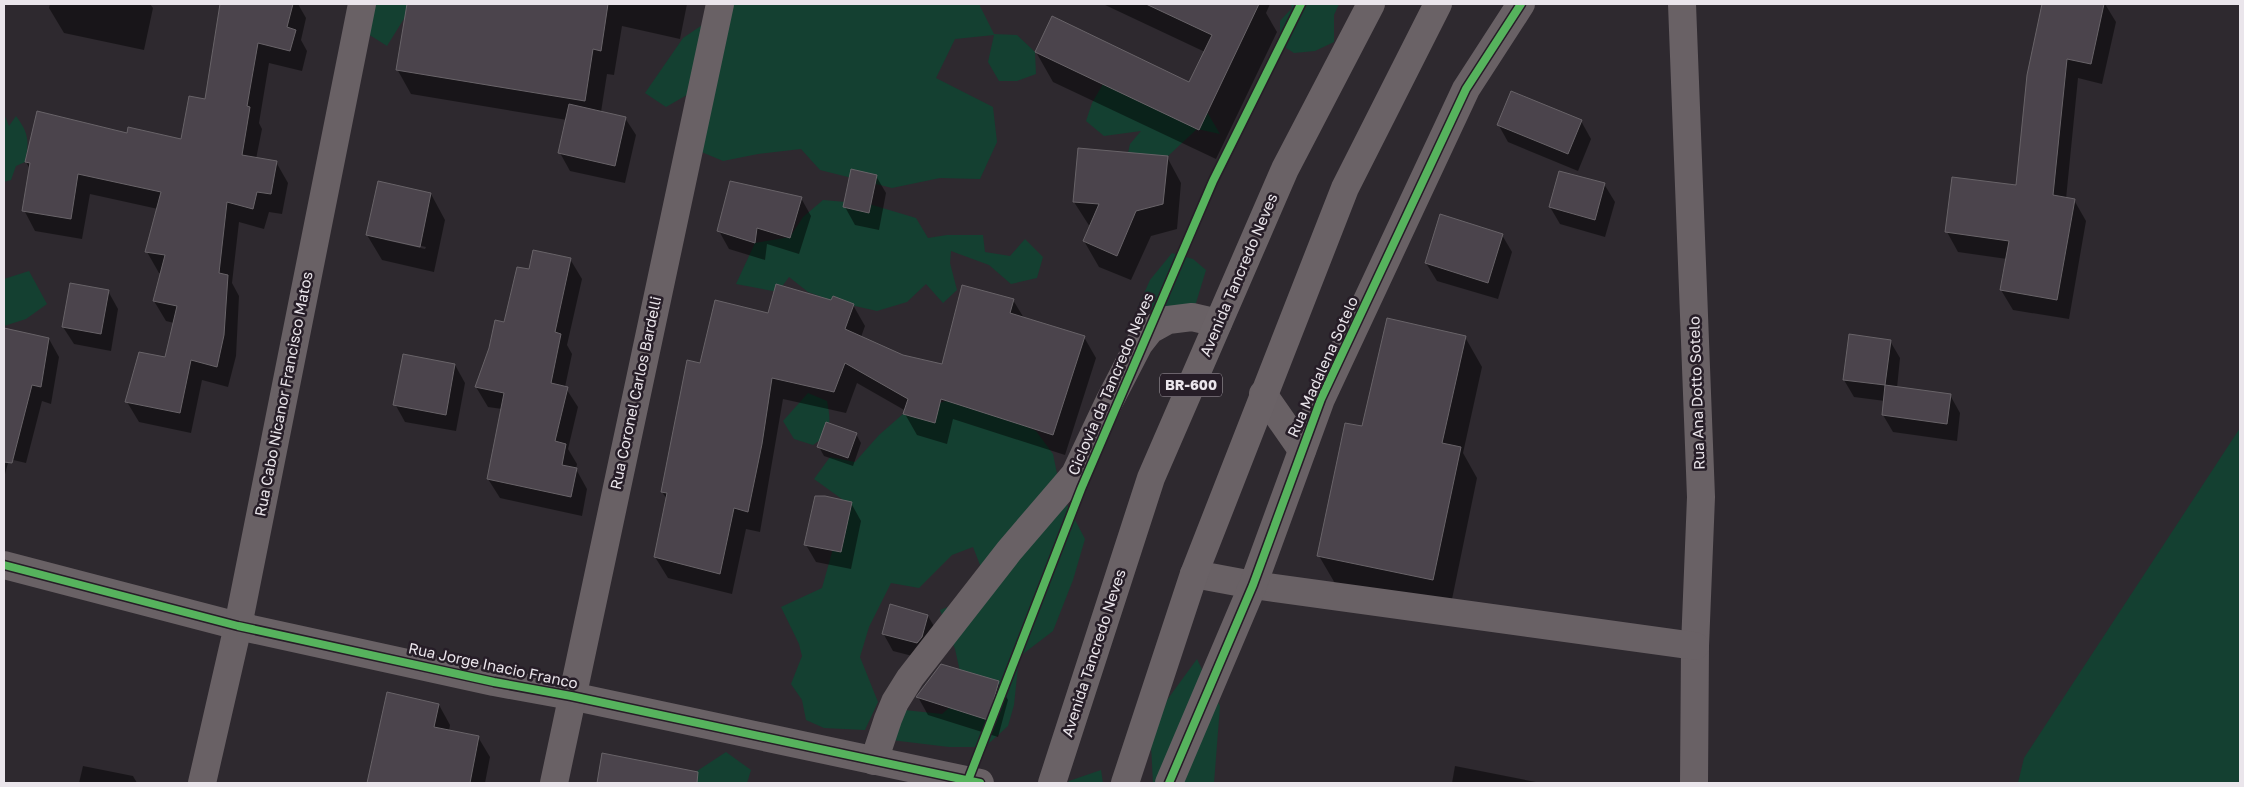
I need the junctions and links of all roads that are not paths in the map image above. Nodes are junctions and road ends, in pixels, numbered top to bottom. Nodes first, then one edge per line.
1 (362, 4) edge
2 (720, 4) edge
3 (1371, 4) edge
4 (1438, 4) edge
5 (1521, 4) edge
6 (1682, 4) edge
7 (1218, 323) junction
8 (1263, 394) junction
9 (1302, 450) junction
10 (4, 565) edge
11 (1194, 574) junction
12 (1253, 585) junction
13 (238, 626) junction
14 (1695, 646) junction
15 (571, 696) junction
16 (874, 761) junction
17 (202, 783) edge
18 (554, 783) edge
19 (980, 783) edge
20 (1052, 783) edge
21 (1125, 783) edge
22 (1169, 783) edge
23 (1694, 783) edge

1 - 13 street, Rua Cabo Nicanor Francisco Matos
2 - 15 street, Rua Coronel Carlos Bardelli
3 - 7 main road, Avenida Tancredo Neves / BR-600
4 - 8 main road
5 - 9 street, Rua Madalena Sotelo
6 - 14 street, Rua Ana Dotto Sotelo
7 - 16 street
7 - 20 main road, Avenida Tancredo Neves / BR-600
8 - 9 street
8 - 11 main road
9 - 12 street, Rua Madalena Sotelo
10 - 13 street, Rua Jorge Inacio Franco
11 - 12 street
11 - 21 main road
12 - 14 street
12 - 22 street, Rua Madalena Sotelo
13 - 15 street, Rua Jorge Inacio Franco
13 - 17 street, Rua Cabo Nicanor Francisco Matos
14 - 23 street, Rua Ana Dotto Sotelo
15 - 16 street, Rua Jorge Inacio Franco
15 - 18 street, Rua Coronel Carlos Bardelli
16 - 19 street, Rua Jorge Inacio Franco

